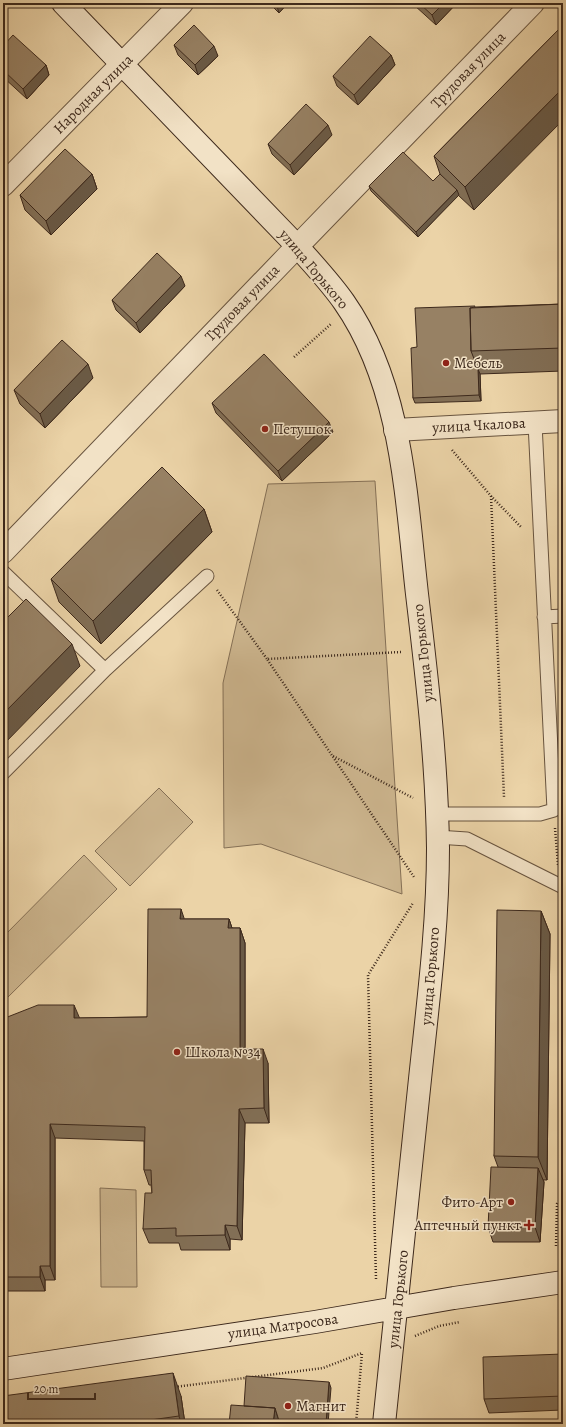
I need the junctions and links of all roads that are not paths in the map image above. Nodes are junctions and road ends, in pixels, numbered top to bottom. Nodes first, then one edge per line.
1 (63, 3) edge
2 (182, 3) edge
3 (533, 3) edge
4 (123, 64) junction
5 (3, 185) edge
6 (297, 246) junction
7 (563, 421) edge
8 (535, 422) junction
9 (395, 430) junction
10 (3, 552) edge
11 (3, 572) edge
12 (207, 576) road end
13 (563, 616) edge
14 (544, 617) junction
15 (105, 670) junction
16 (3, 773) edge
17 (559, 806) edge
18 (437, 814) junction
19 (437, 837) junction
20 (561, 886) edge
21 (563, 1282) edge
22 (397, 1309) junction
23 (3, 1369) edge
24 (384, 1424) edge

1 - 4 street, улица Горького
2 - 4 street, Народная улица
3 - 6 street, Трудовая улица
4 - 5 street, Народная улица
4 - 6 street, улица Горького
6 - 9 street, улица Горького
6 - 10 street, Трудовая улица
7 - 8 street, улица Чкалова
8 - 9 street, улица Чкалова
8 - 14 lane
9 - 18 street, улица Горького
11 - 15 lane
12 - 15 lane
13 - 14 lane
14 - 17 lane
15 - 16 lane
17 - 18 lane
18 - 19 street, улица Горького
19 - 20 lane
19 - 22 street, улица Горького
21 - 22 street, улица Матросова
22 - 23 street, улица Матросова
22 - 24 street, улица Горького

